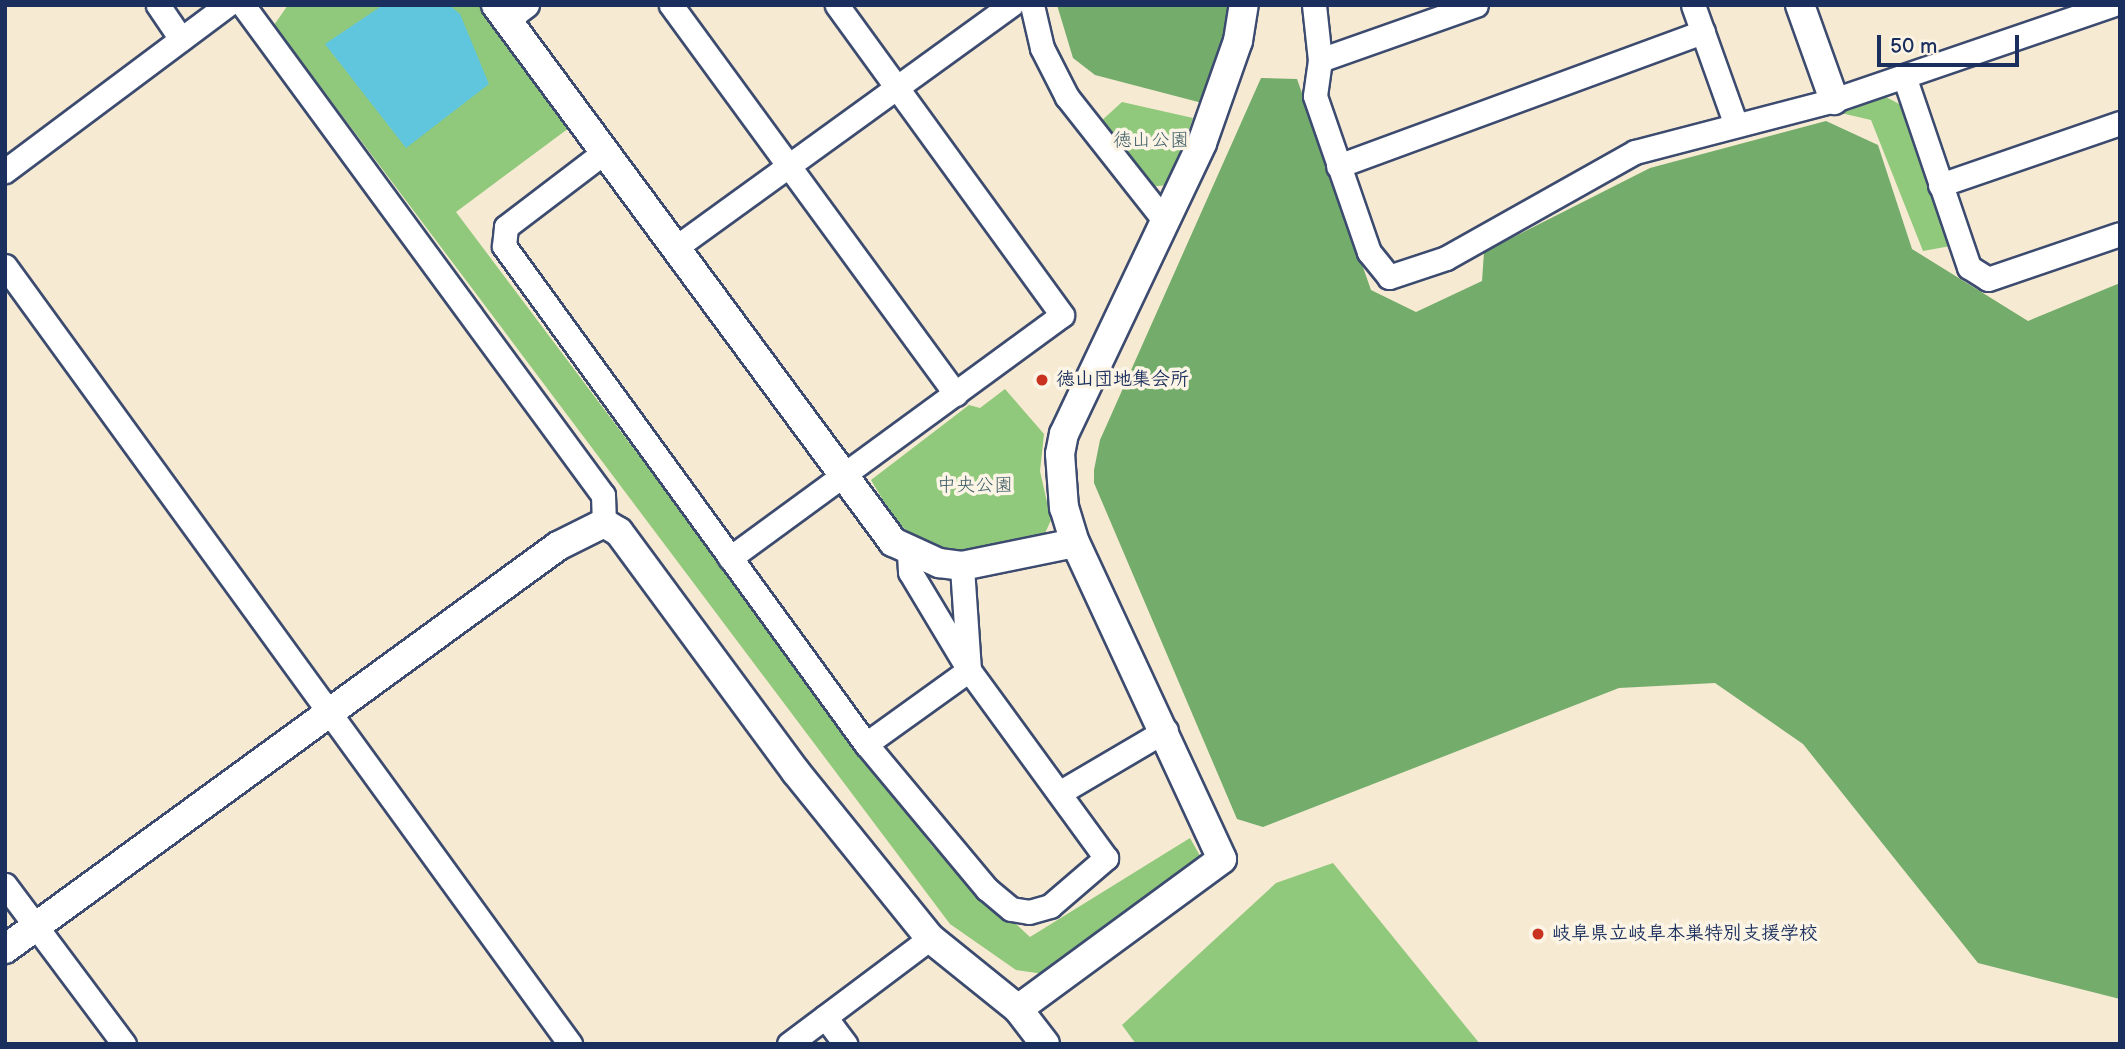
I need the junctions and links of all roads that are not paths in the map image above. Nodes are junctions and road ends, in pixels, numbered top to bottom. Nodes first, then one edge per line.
1 (158, 5) edge
2 (226, 5) edge
3 (243, 5) edge
4 (671, 5) edge
5 (837, 5) edge
6 (1011, 5) edge
7 (1032, 5) edge
8 (1244, 5) edge
9 (1314, 5) edge
10 (1476, 5) edge
11 (1693, 5) edge
12 (1800, 5) edge
13 (2111, 5) edge
14 (510, 10) edge
15 (1703, 32) junction
16 (181, 39) junction
17 (1320, 61) junction
18 (1904, 76) junction
19 (898, 88) junction
20 (1833, 100) junction
21 (2120, 123) edge
22 (1736, 125) junction
23 (603, 153) junction
24 (790, 166) junction
25 (1338, 166) junction
26 (5, 171) edge
27 (1940, 185) junction
28 (1165, 221) junction
29 (2120, 234) edge
30 (675, 247) junction
31 (5, 266) edge
32 (956, 394) junction
33 (845, 479) junction
34 (604, 523) junction
35 (1075, 543) junction
36 (909, 552) junction
37 (730, 558) junction
38 (962, 566) junction
39 (970, 670) junction
40 (331, 711) junction
41 (1166, 730) junction
42 (866, 744) junction
43 (1059, 793) junction
44 (5, 885) edge
45 (39, 925) junction
46 (930, 938) junction
47 (5, 949) edge
48 (1018, 1009) junction
49 (825, 1017) junction
50 (124, 1044) edge
51 (570, 1044) edge
52 (789, 1044) edge
53 (845, 1044) edge
54 (1045, 1044) edge

1 - 16 street
2 - 16 street
3 - 34 street
4 - 24 street
5 - 19 street
6 - 19 street
7 - 28 street
8 - 28 street
9 - 17 street
10 - 17 street
11 - 15 street
12 - 20 street
13 - 18 street
14 - 23 street
15 - 22 street
15 - 25 street
16 - 26 street
17 - 25 street
18 - 20 street
18 - 27 street
19 - 24 street
19 - 32 street
20 - 22 street
21 - 27 street
22 - 25 street
23 - 30 street
23 - 37 street
24 - 30 street
24 - 32 street
27 - 29 street
28 - 35 street
30 - 33 street
31 - 40 street
32 - 33 street
33 - 36 street
33 - 37 street
34 - 40 street
34 - 46 street
35 - 38 street
35 - 41 street
36 - 38 street
36 - 39 street
37 - 42 street
38 - 39 street
39 - 42 street
39 - 43 street
40 - 45 street
40 - 51 street
41 - 43 street
41 - 48 street
42 - 43 street
44 - 45 street
45 - 47 street
45 - 50 street
46 - 48 street
46 - 49 street
48 - 54 street
49 - 52 street
49 - 53 street

